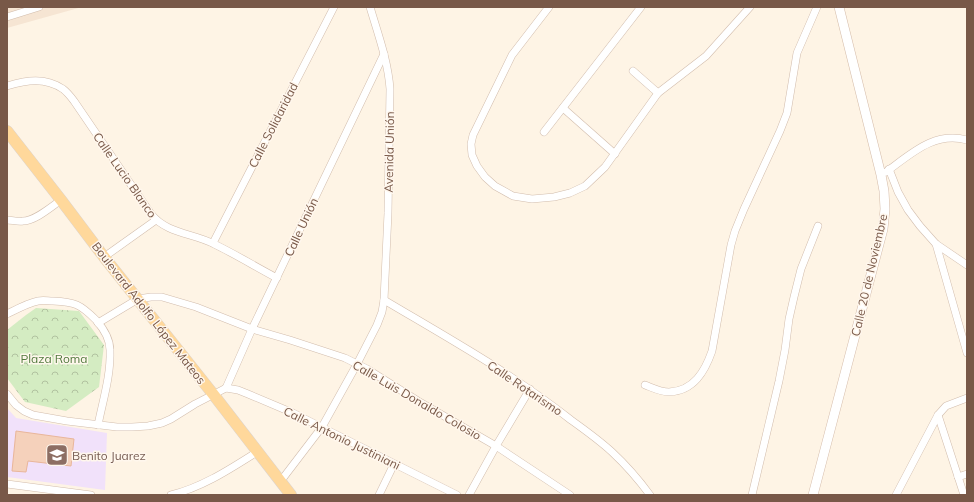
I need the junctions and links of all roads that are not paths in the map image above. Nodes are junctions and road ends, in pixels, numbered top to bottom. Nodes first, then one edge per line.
1 (39, 7) edge
2 (334, 7) edge
3 (370, 7) edge
4 (549, 7) edge
5 (641, 7) edge
6 (750, 7) edge
7 (817, 7) edge
8 (840, 7) edge
9 (7, 17) edge
10 (384, 54) junction
11 (633, 72) dead end
12 (7, 86) edge
13 (658, 93) junction
14 (563, 108) junction
15 (7, 132) edge
16 (544, 132) dead end
17 (967, 140) edge
18 (615, 154) junction
19 (889, 169) junction
20 (881, 175) junction
21 (62, 200) junction
22 (7, 220) edge
23 (156, 220) junction
24 (818, 226) dead end
25 (213, 243) junction
26 (936, 244) junction
27 (104, 257) junction
28 (967, 265) edge
29 (277, 278) junction
30 (138, 299) junction
31 (384, 300) junction
32 (7, 314) edge
33 (98, 323) junction
34 (252, 329) junction
35 (967, 353) edge
36 (357, 364) junction
37 (645, 385) dead end
38 (226, 388) junction
39 (530, 389) junction
40 (213, 394) junction
41 (7, 395) edge
42 (967, 398) edge
43 (938, 415) junction
44 (98, 425) junction
45 (322, 427) junction
46 (496, 446) junction
47 (257, 452) junction
48 (394, 464) junction
49 (967, 474) edge
50 (958, 477) junction
51 (280, 482) junction
52 (7, 484) edge
53 (91, 495) edge
54 (171, 495) edge
55 (290, 495) edge
56 (379, 495) edge
57 (457, 495) edge
58 (469, 495) edge
59 (570, 495) edge
60 (650, 495) edge
61 (752, 495) edge
62 (813, 495) edge
63 (896, 495) edge
64 (964, 495) edge

1 - 9 street
2 - 25 street, Calle Solidaridad
3 - 10 street, Avenida Unión
4 - 18 street
5 - 14 street
6 - 13 street
7 - 37 street
8 - 20 street, Calle 20 de Noviembre
10 - 29 street, Calle Unión
10 - 31 street, Avenida Unión
11 - 13 street
12 - 23 street, Calle Lucio Blanco
13 - 18 street
14 - 16 street
14 - 18 street
15 - 21 main road, Boulevard Adolfo López Mateos
17 - 19 street
19 - 20 street
19 - 26 street
20 - 62 street, Calle 20 de Noviembre
21 - 22 street
21 - 27 main road, Boulevard Adolfo López Mateos
23 - 25 street, Calle Lucio Blanco
23 - 27 street
24 - 61 street
25 - 29 street, Calle Lucio Blanco
26 - 28 street
26 - 35 street
27 - 30 main road, Boulevard Adolfo López Mateos
29 - 34 street, Calle Unión
30 - 33 street
30 - 34 street, Calle Luis Donaldo Colosio
30 - 40 main road, Boulevard Adolfo López Mateos
31 - 36 street, Avenida Unión
31 - 39 street, Calle Rotarismo
32 - 33 street
33 - 44 street
34 - 36 street, Calle Luis Donaldo Colosio
34 - 38 street, Calle Unión
36 - 45 street, Avenida Unión
36 - 46 street, Calle Luis Donaldo Colosio
38 - 40 street
38 - 45 street, Calle Antonio Justiniani
39 - 46 street
39 - 60 street, Calle Rotarismo
40 - 44 street
40 - 47 main road, Boulevard Adolfo López Mateos
41 - 44 street
42 - 43 street
43 - 50 street
43 - 63 street
45 - 48 street, Calle Antonio Justiniani
45 - 51 street, Avenida Unión
46 - 58 street
46 - 59 street, Calle Luis Donaldo Colosio
47 - 51 main road, Boulevard Adolfo López Mateos
47 - 54 street
48 - 56 street
48 - 57 street, Calle Antonio Justiniani
49 - 50 street
50 - 64 street
51 - 55 main road, Boulevard Adolfo López Mateos
52 - 53 street

